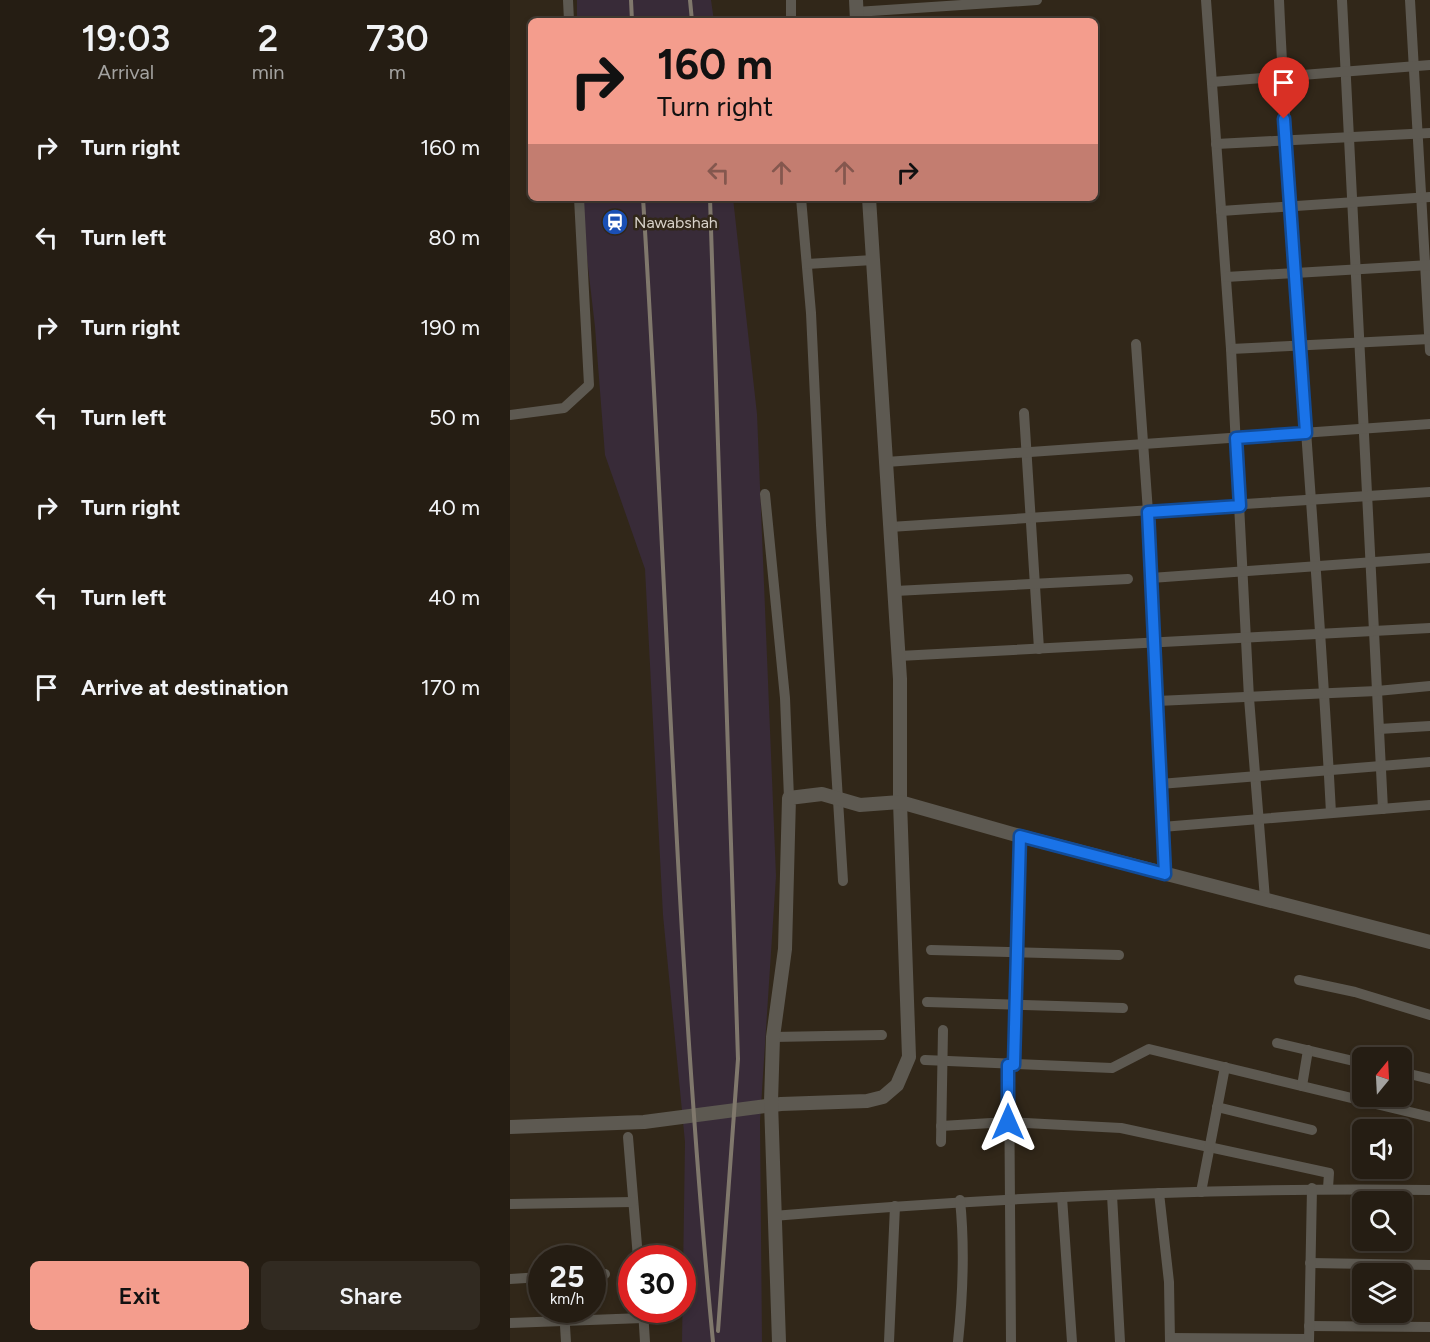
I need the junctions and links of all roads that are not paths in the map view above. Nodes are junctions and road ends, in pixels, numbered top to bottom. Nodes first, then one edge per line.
1 (568, 0) edge
2 (791, 0) edge
3 (1037, 0) edge
4 (1206, 0) edge
5 (1279, 0) edge
6 (1342, 0) edge
7 (1410, 0) edge
8 (989, 2) edge
9 (908, 5) edge
10 (856, 11) edge
11 (569, 18) edge
12 (791, 18) edge
13 (1430, 65) edge
14 (1414, 67) junction
15 (1345, 71) junction
16 (1282, 76) junction
17 (1212, 82) junction
18 (1430, 133) edge
19 (1418, 134) junction
20 (1349, 138) junction
21 (1285, 141) junction
22 (1216, 144) junction
23 (1426, 198) edge
24 (579, 201) edge
25 (801, 201) edge
26 (869, 201) edge
27 (1352, 202) junction
28 (1292, 206) junction
29 (1221, 211) junction
30 (873, 260) junction
31 (807, 264) junction
32 (1428, 265) edge
33 (1356, 269) junction
34 (1296, 273) junction
35 (1226, 278) junction
36 (1359, 343) junction
37 (1430, 343) edge
38 (1136, 344) dead end
39 (1302, 345) junction
40 (1231, 349) junction
41 (1024, 413) dead end
42 (510, 415) edge
43 (1430, 424) edge
44 (1364, 429) junction
45 (1306, 433) junction
46 (1236, 438) junction
47 (1143, 445) junction
48 (1027, 453) junction
49 (886, 462) junction
50 (1430, 492) edge
51 (765, 494) dead end
52 (1367, 496) junction
53 (1310, 501) junction
54 (1240, 506) junction
55 (1148, 512) junction
56 (1031, 519) junction
57 (890, 527) junction
58 (1430, 558) edge
59 (1370, 561) junction
60 (1314, 566) junction
61 (1244, 571) junction
62 (1151, 578) junction
63 (1128, 579) dead end
64 (1035, 584) junction
65 (895, 591) junction
66 (1430, 628) edge
67 (1374, 632) junction
68 (1319, 635) junction
69 (1247, 640) junction
70 (1154, 642) junction
71 (1039, 649) junction
72 (899, 656) junction
73 (1430, 686) edge
74 (1377, 691) junction
75 (1323, 694) junction
76 (1249, 698) junction
77 (1156, 701) junction
78 (1430, 726) edge
79 (1379, 729) junction
80 (1430, 762) edge
81 (1381, 764) junction
82 (1329, 769) junction
83 (1257, 774) junction
84 (1160, 784) junction
85 (789, 798) junction
86 (839, 799) junction
87 (900, 802) junction
88 (1430, 805) edge
89 (1383, 809) junction
90 (1331, 813) junction
91 (1259, 818) junction
92 (1162, 827) junction
93 (1020, 836) junction
94 (1165, 874) junction
95 (843, 881) dead end
96 (1265, 899) junction
97 (1430, 942) edge
98 (931, 950) dead end
99 (1017, 952) junction
100 (1119, 955) dead end
101 (1299, 980) dead end
102 (927, 1002) dead end
103 (1015, 1006) junction
104 (1123, 1008) dead end
105 (1430, 1015) edge
106 (943, 1030) dead end
107 (882, 1035) dead end
108 (773, 1037) junction
109 (1277, 1043) dead end
110 (1308, 1050) junction
111 (925, 1060) dead end
112 (942, 1061) junction
113 (1352, 1061) edge
114 (1011, 1065) junction
115 (1225, 1067) junction
116 (1412, 1075) edge
117 (1430, 1079) edge
118 (1302, 1086) junction
119 (1217, 1107) junction
120 (1430, 1117) edge
121 (1008, 1122) junction
122 (941, 1126) junction
123 (510, 1127) edge
124 (1312, 1130) dead end
125 (628, 1137) dead end
126 (941, 1143) dead end
127 (1210, 1147) junction
128 (1311, 1188) junction
129 (1328, 1188) junction
130 (1430, 1190) edge
131 (1201, 1192) junction
132 (1159, 1193) junction
133 (1112, 1195) junction
134 (1062, 1197) junction
135 (1009, 1199) junction
136 (960, 1200) junction
137 (633, 1202) junction
138 (510, 1204) edge
139 (895, 1206) junction
140 (773, 1216) junction
141 (637, 1245) edge
142 (1310, 1263) junction
143 (1430, 1265) edge
144 (528, 1278) edge
145 (510, 1279) edge
146 (510, 1323) edge
147 (528, 1323) edge
148 (564, 1323) edge
149 (644, 1323) edge
150 (1309, 1326) junction
151 (1430, 1328) edge
152 (1170, 1340) edge
153 (1309, 1341) edge
154 (566, 1342) edge
155 (645, 1342) edge
156 (779, 1342) edge
157 (889, 1342) edge
158 (958, 1342) edge
159 (1011, 1342) edge
160 (1072, 1342) edge
161 (1120, 1342) edge

1 - 11 street
2 - 12 street
3 - 8 street
4 - 17 street
5 - 16 street
6 - 15 street
7 - 14 street
8 - 9 street
9 - 10 street
13 - 14 street
14 - 15 street
14 - 19 street
15 - 16 street
15 - 20 street
16 - 17 street
16 - 21 street
17 - 22 street
18 - 19 street
19 - 20 street
19 - 23 street
20 - 21 street
20 - 27 street
21 - 22 street
21 - 28 street
22 - 29 street
23 - 27 street
23 - 32 street
24 - 42 street
25 - 31 street
26 - 30 street
27 - 28 street
27 - 33 street
28 - 29 street
28 - 34 street
29 - 35 street
30 - 31 street
30 - 49 street
31 - 86 street
32 - 33 street
32 - 37 street
33 - 34 street
33 - 36 street
34 - 35 street
34 - 39 street
35 - 40 street
36 - 37 street
36 - 39 street
36 - 44 street
38 - 47 street
39 - 40 street
39 - 45 street
40 - 46 street
41 - 48 street
43 - 44 street
44 - 45 street
44 - 52 street
45 - 46 street
45 - 53 street
46 - 47 street
46 - 54 street
47 - 48 street
47 - 55 street
48 - 49 street
48 - 56 street
49 - 57 street
50 - 52 street
51 - 85 street
52 - 53 street
52 - 59 street
53 - 54 street
53 - 60 street
54 - 55 street
54 - 61 street
55 - 56 street
55 - 62 street
56 - 57 street
56 - 64 street
57 - 65 street
58 - 59 street
59 - 60 street
59 - 67 street
60 - 61 street
60 - 68 street
61 - 62 street
61 - 69 street
62 - 70 street
63 - 64 street
64 - 65 street
64 - 71 street
65 - 72 street
66 - 67 street
67 - 68 street
67 - 74 street
68 - 69 street
68 - 75 street
69 - 70 street
69 - 76 street
70 - 71 street
70 - 77 street
71 - 72 street
72 - 87 street
73 - 74 street
74 - 75 street
74 - 79 street
75 - 76 street
75 - 82 street
76 - 77 street
76 - 83 street
77 - 84 street
78 - 79 street
79 - 81 street
80 - 81 street
81 - 82 street
81 - 89 street
82 - 83 street
82 - 90 street
83 - 84 street
83 - 91 street
84 - 92 street
85 - 86 street
85 - 108 street
86 - 87 street
86 - 95 street
87 - 93 street
87 - 123 street
88 - 89 street
89 - 90 street
90 - 91 street
91 - 92 street
91 - 96 street
92 - 94 street
93 - 94 street
93 - 99 street
94 - 96 street
96 - 97 street
98 - 99 street
99 - 100 street
99 - 103 street
101 - 105 street
102 - 103 street
103 - 104 street
103 - 114 street
106 - 112 street
107 - 108 street
108 - 140 street
109 - 110 street
110 - 113 street
110 - 118 street
111 - 112 street
112 - 114 street
112 - 122 street
114 - 115 street
114 - 121 street
115 - 118 street
115 - 119 street
116 - 117 street
118 - 120 street
119 - 124 street
119 - 127 street
121 - 122 street
121 - 127 street
121 - 135 street
122 - 126 street
125 - 137 street
127 - 129 street
127 - 131 street
128 - 129 street
128 - 131 street
128 - 142 street
129 - 130 street
131 - 132 street
132 - 133 street
132 - 152 street
133 - 134 street
133 - 161 street
134 - 135 street
134 - 160 street
135 - 136 street
135 - 159 street
136 - 139 street
136 - 158 street
137 - 138 street
137 - 141 street
139 - 140 street
139 - 157 street
140 - 156 street
142 - 143 street
142 - 150 street
144 - 145 street
146 - 147 street
148 - 154 street
149 - 155 street
150 - 151 street
150 - 153 street
152 - 153 street

